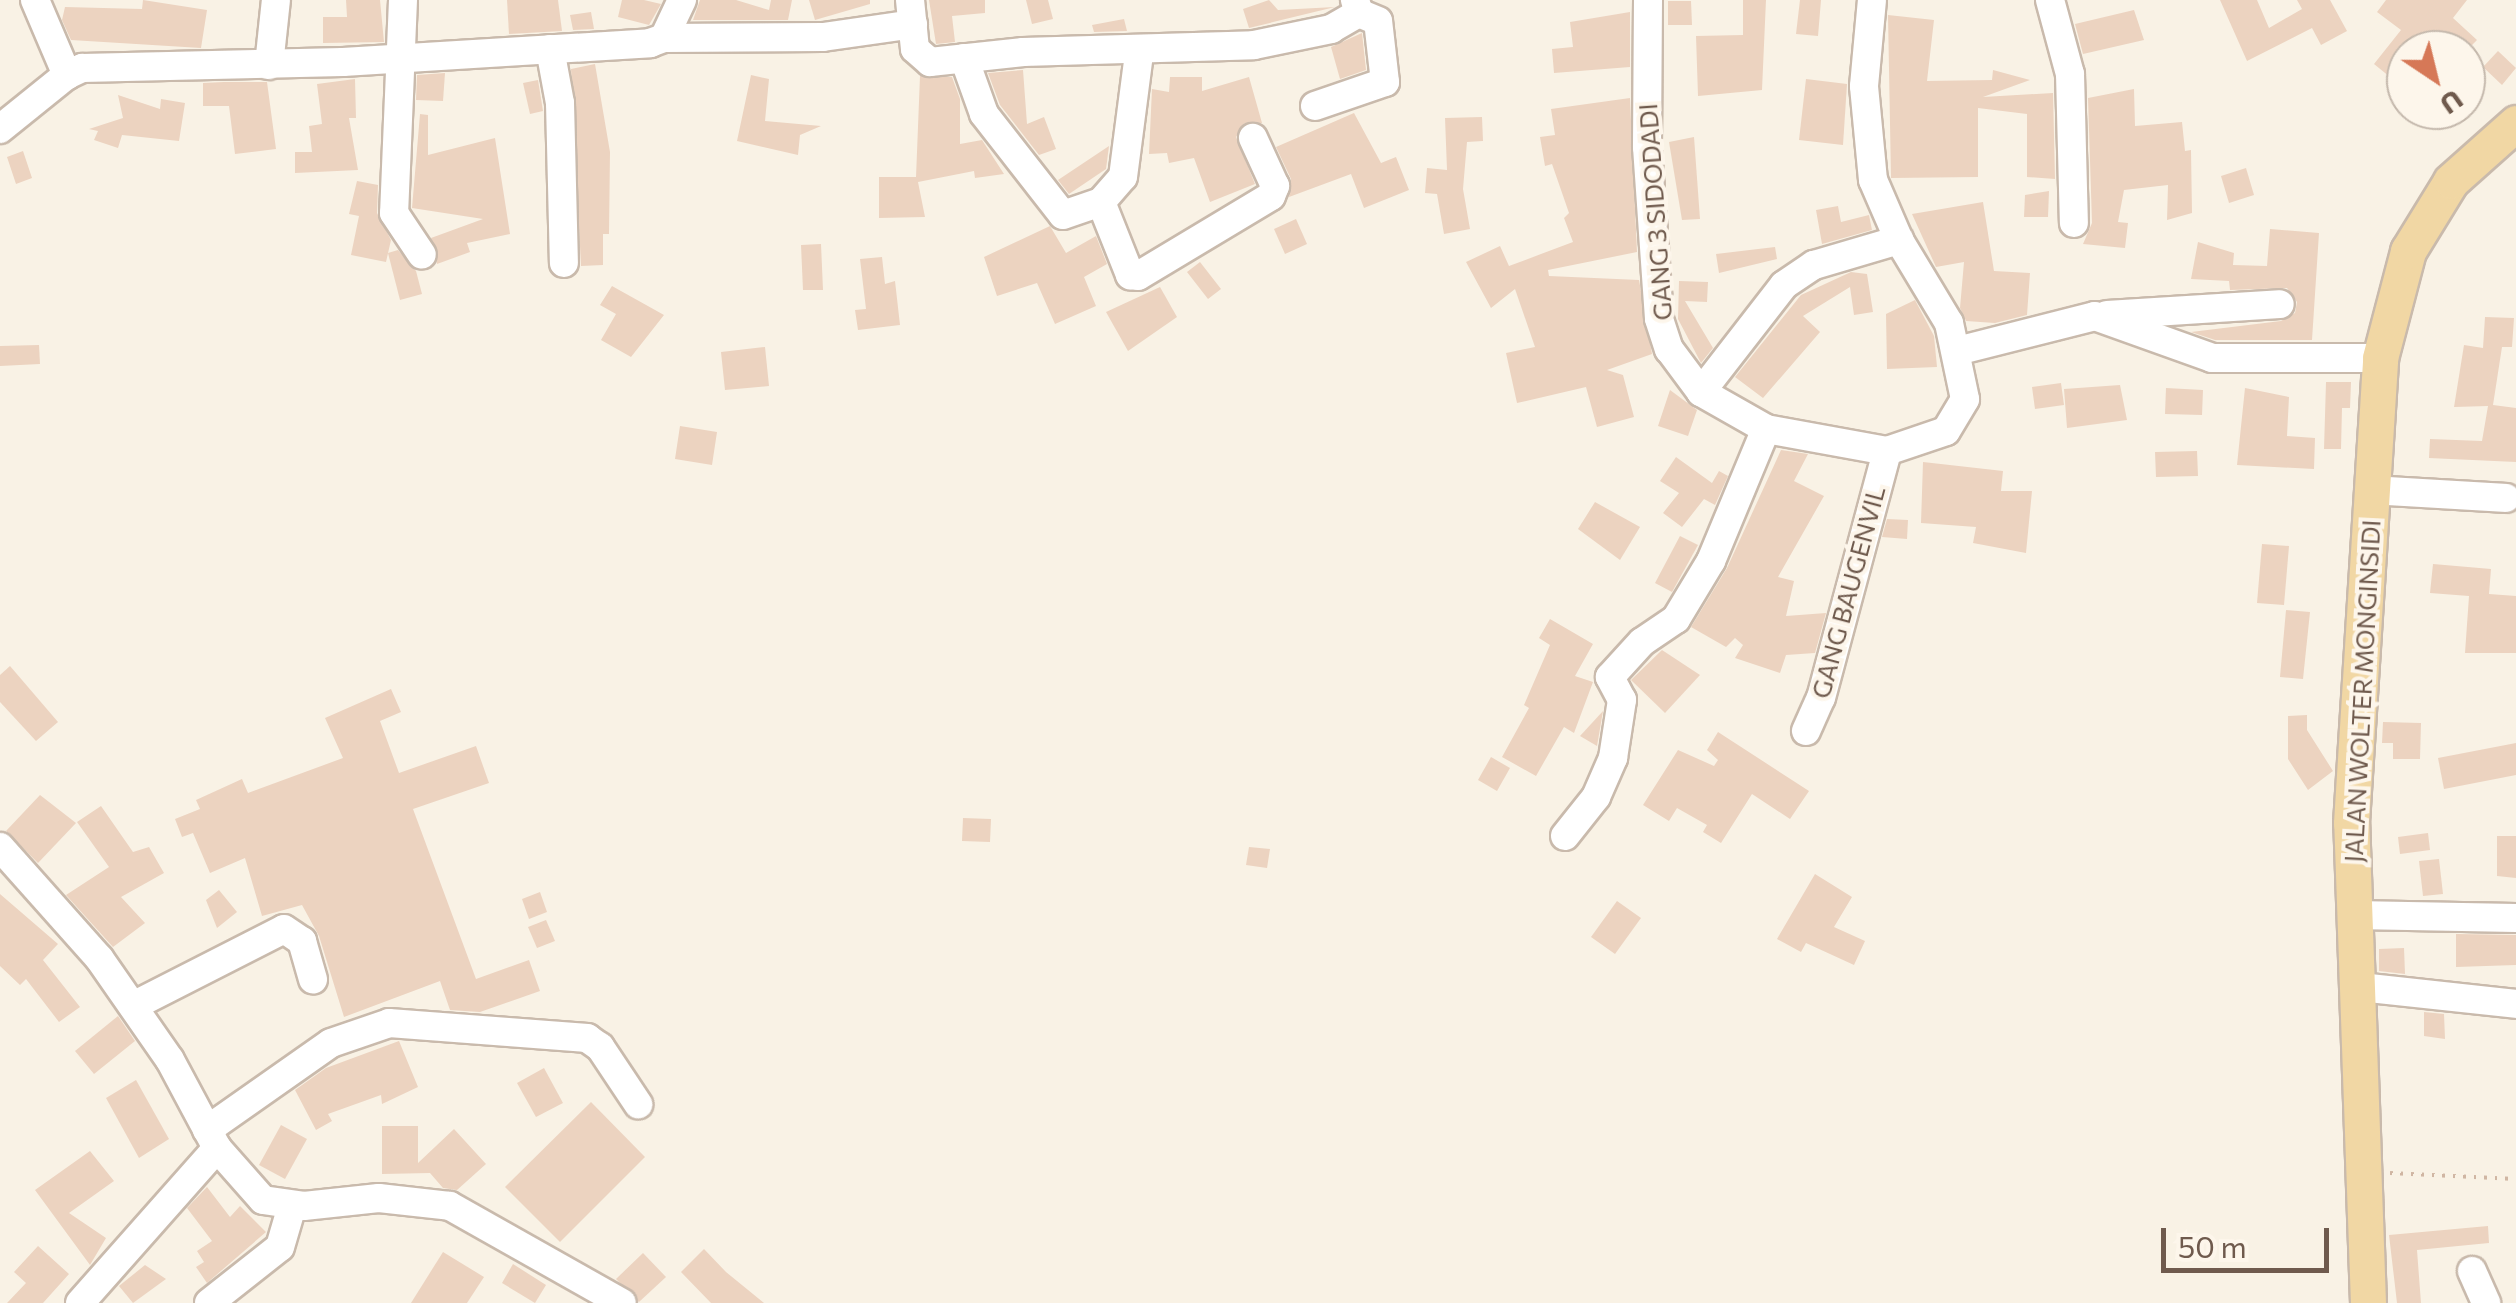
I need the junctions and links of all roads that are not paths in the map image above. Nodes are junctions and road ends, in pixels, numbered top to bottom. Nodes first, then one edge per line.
1 (34, 0) edge
2 (276, 0) edge
3 (403, 0) edge
4 (682, 0) edge
5 (1648, 0) edge
6 (1872, 0) edge
7 (2050, 0) edge
8 (1357, 6) edge
9 (912, 12) edge
10 (664, 38) junction
11 (550, 49) junction
12 (1139, 53) junction
13 (403, 58) junction
14 (964, 58) junction
15 (269, 65) junction
16 (66, 75) junction
17 (1315, 106) dead end
18 (2516, 123) edge
19 (0, 129) edge
20 (1252, 138) dead end
21 (1101, 202) junction
22 (2074, 223) dead end
23 (1899, 240) junction
24 (422, 255) dead end
25 (564, 264) dead end
26 (2280, 304) dead end
27 (2095, 316) junction
28 (1957, 351) junction
29 (2380, 358) junction
30 (1701, 392) junction
31 (1766, 429) junction
32 (1887, 452) junction
33 (2372, 490) junction
34 (2506, 498) dead end
35 (1806, 731) dead end
36 (1564, 836) dead end
37 (0, 847) edge
38 (2354, 915) junction
39 (2516, 918) edge
40 (313, 980) dead end
41 (2360, 987) junction
42 (2516, 1004) edge
43 (133, 1006) junction
44 (638, 1104) dead end
45 (212, 1139) junction
46 (292, 1206) junction
47 (2472, 1270) dead end
48 (80, 1303) edge
49 (209, 1303) edge
50 (622, 1303) edge
51 (2368, 1303) edge
52 (2486, 1303) edge

1 - 16 street
2 - 15 street
3 - 13 street
4 - 10 street
5 - 30 street, GANG 3 SIDODADI
6 - 23 street
7 - 22 street
8 - 12 street
8 - 17 street
9 - 10 street
9 - 14 street
10 - 11 street
11 - 13 street
11 - 25 street
12 - 14 street
12 - 21 street
13 - 15 street
13 - 24 street
14 - 21 street
15 - 16 street
16 - 19 street
18 - 29 main road, JALAN WOLTER MONGINSIDI
20 - 21 street
23 - 28 street
23 - 30 street
26 - 27 street
27 - 28 street
27 - 29 street
28 - 32 street
29 - 33 main road, JALAN WOLTER MONGINSIDI
30 - 31 street, GANG 3 SIDODADI
31 - 32 street, GANG 3 SIDODADI
31 - 36 street
32 - 35 street, GANG BAUGENVIL
33 - 34 street
33 - 38 main road, JALAN WOLTER MONGINSIDI
37 - 43 street
38 - 39 street
38 - 41 main road, JALAN WOLTER MONGINSIDI
40 - 43 street
41 - 42 street
41 - 51 main road, JALAN WOLTER MONGINSIDI
43 - 45 street
44 - 45 street
45 - 46 street
45 - 48 street
46 - 49 street
46 - 50 street
47 - 52 street

